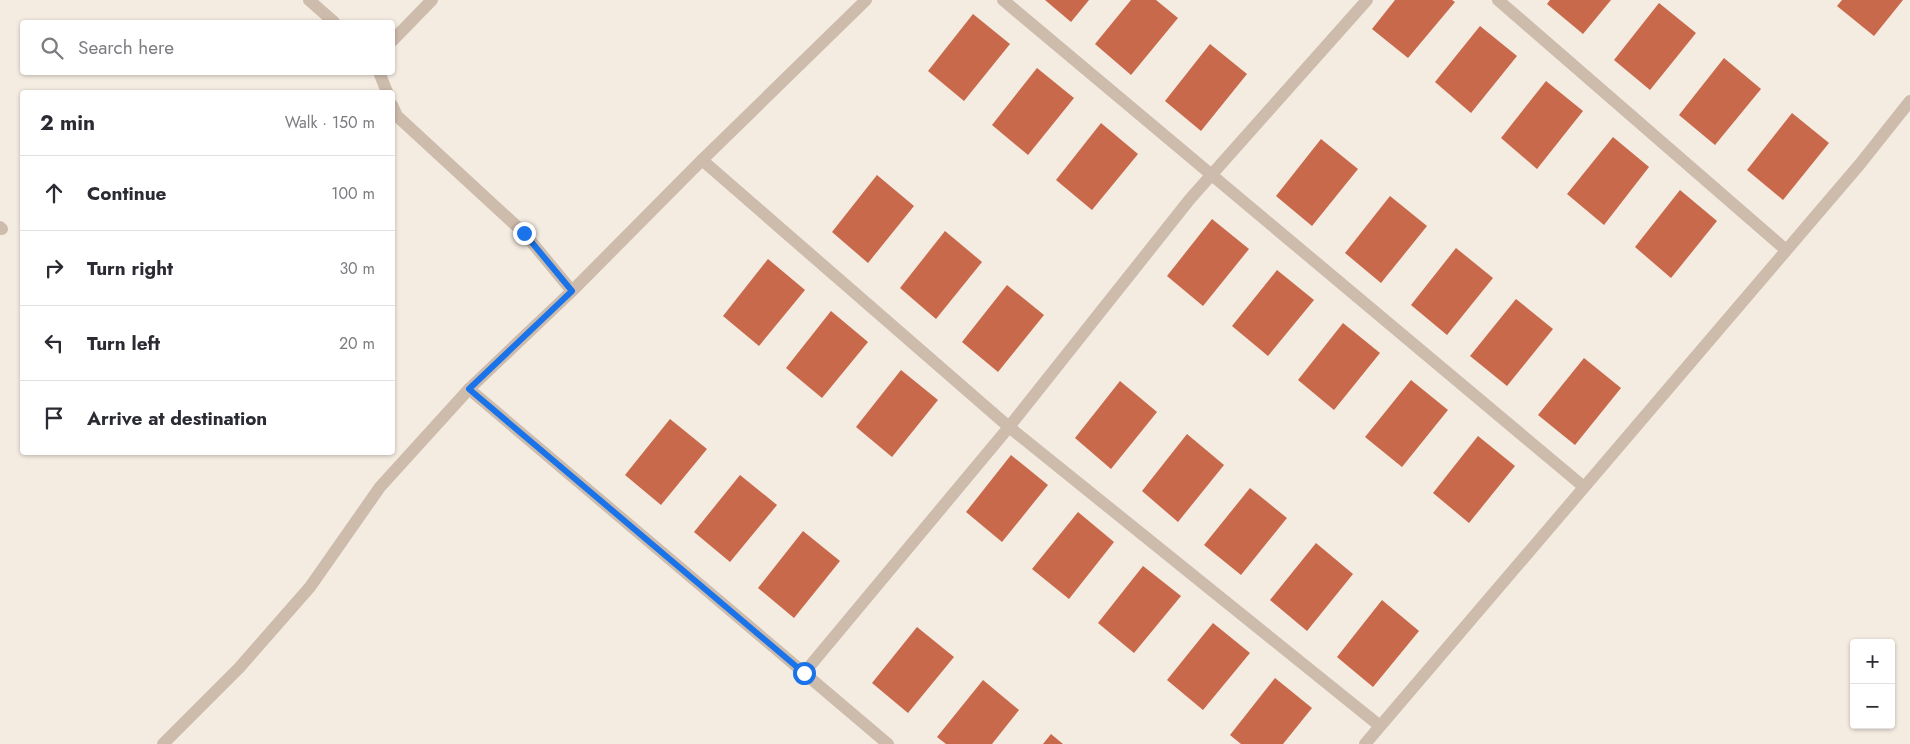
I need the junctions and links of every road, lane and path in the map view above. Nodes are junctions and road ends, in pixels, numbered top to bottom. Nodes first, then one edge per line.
1 (309, 0) edge
2 (432, 0) edge
3 (866, 0) edge
4 (1003, 0) edge
5 (1367, 0) edge
6 (1498, 0) edge
7 (332, 20) edge
8 (395, 38) edge
9 (380, 75) edge
10 (386, 90) edge
11 (1910, 101) edge
12 (395, 112) edge
13 (702, 160) junction
14 (1212, 175) junction
15 (1786, 250) junction
16 (572, 291) junction
17 (469, 389) junction
18 (1009, 427) junction
19 (1584, 487) junction
20 (804, 673) junction
21 (1380, 726) junction
22 (163, 744) edge
23 (888, 744) edge
24 (1365, 744) edge

1 - 7 street
2 - 8 street
3 - 13 street
4 - 14 street
5 - 14 street
6 - 15 street
9 - 10 street
11 - 15 street
12 - 16 street
13 - 16 street
13 - 18 street
14 - 18 street
14 - 19 street
15 - 19 street
16 - 17 street
17 - 20 street
17 - 22 street
18 - 20 street
18 - 21 street
19 - 21 street
20 - 23 street
21 - 24 street

